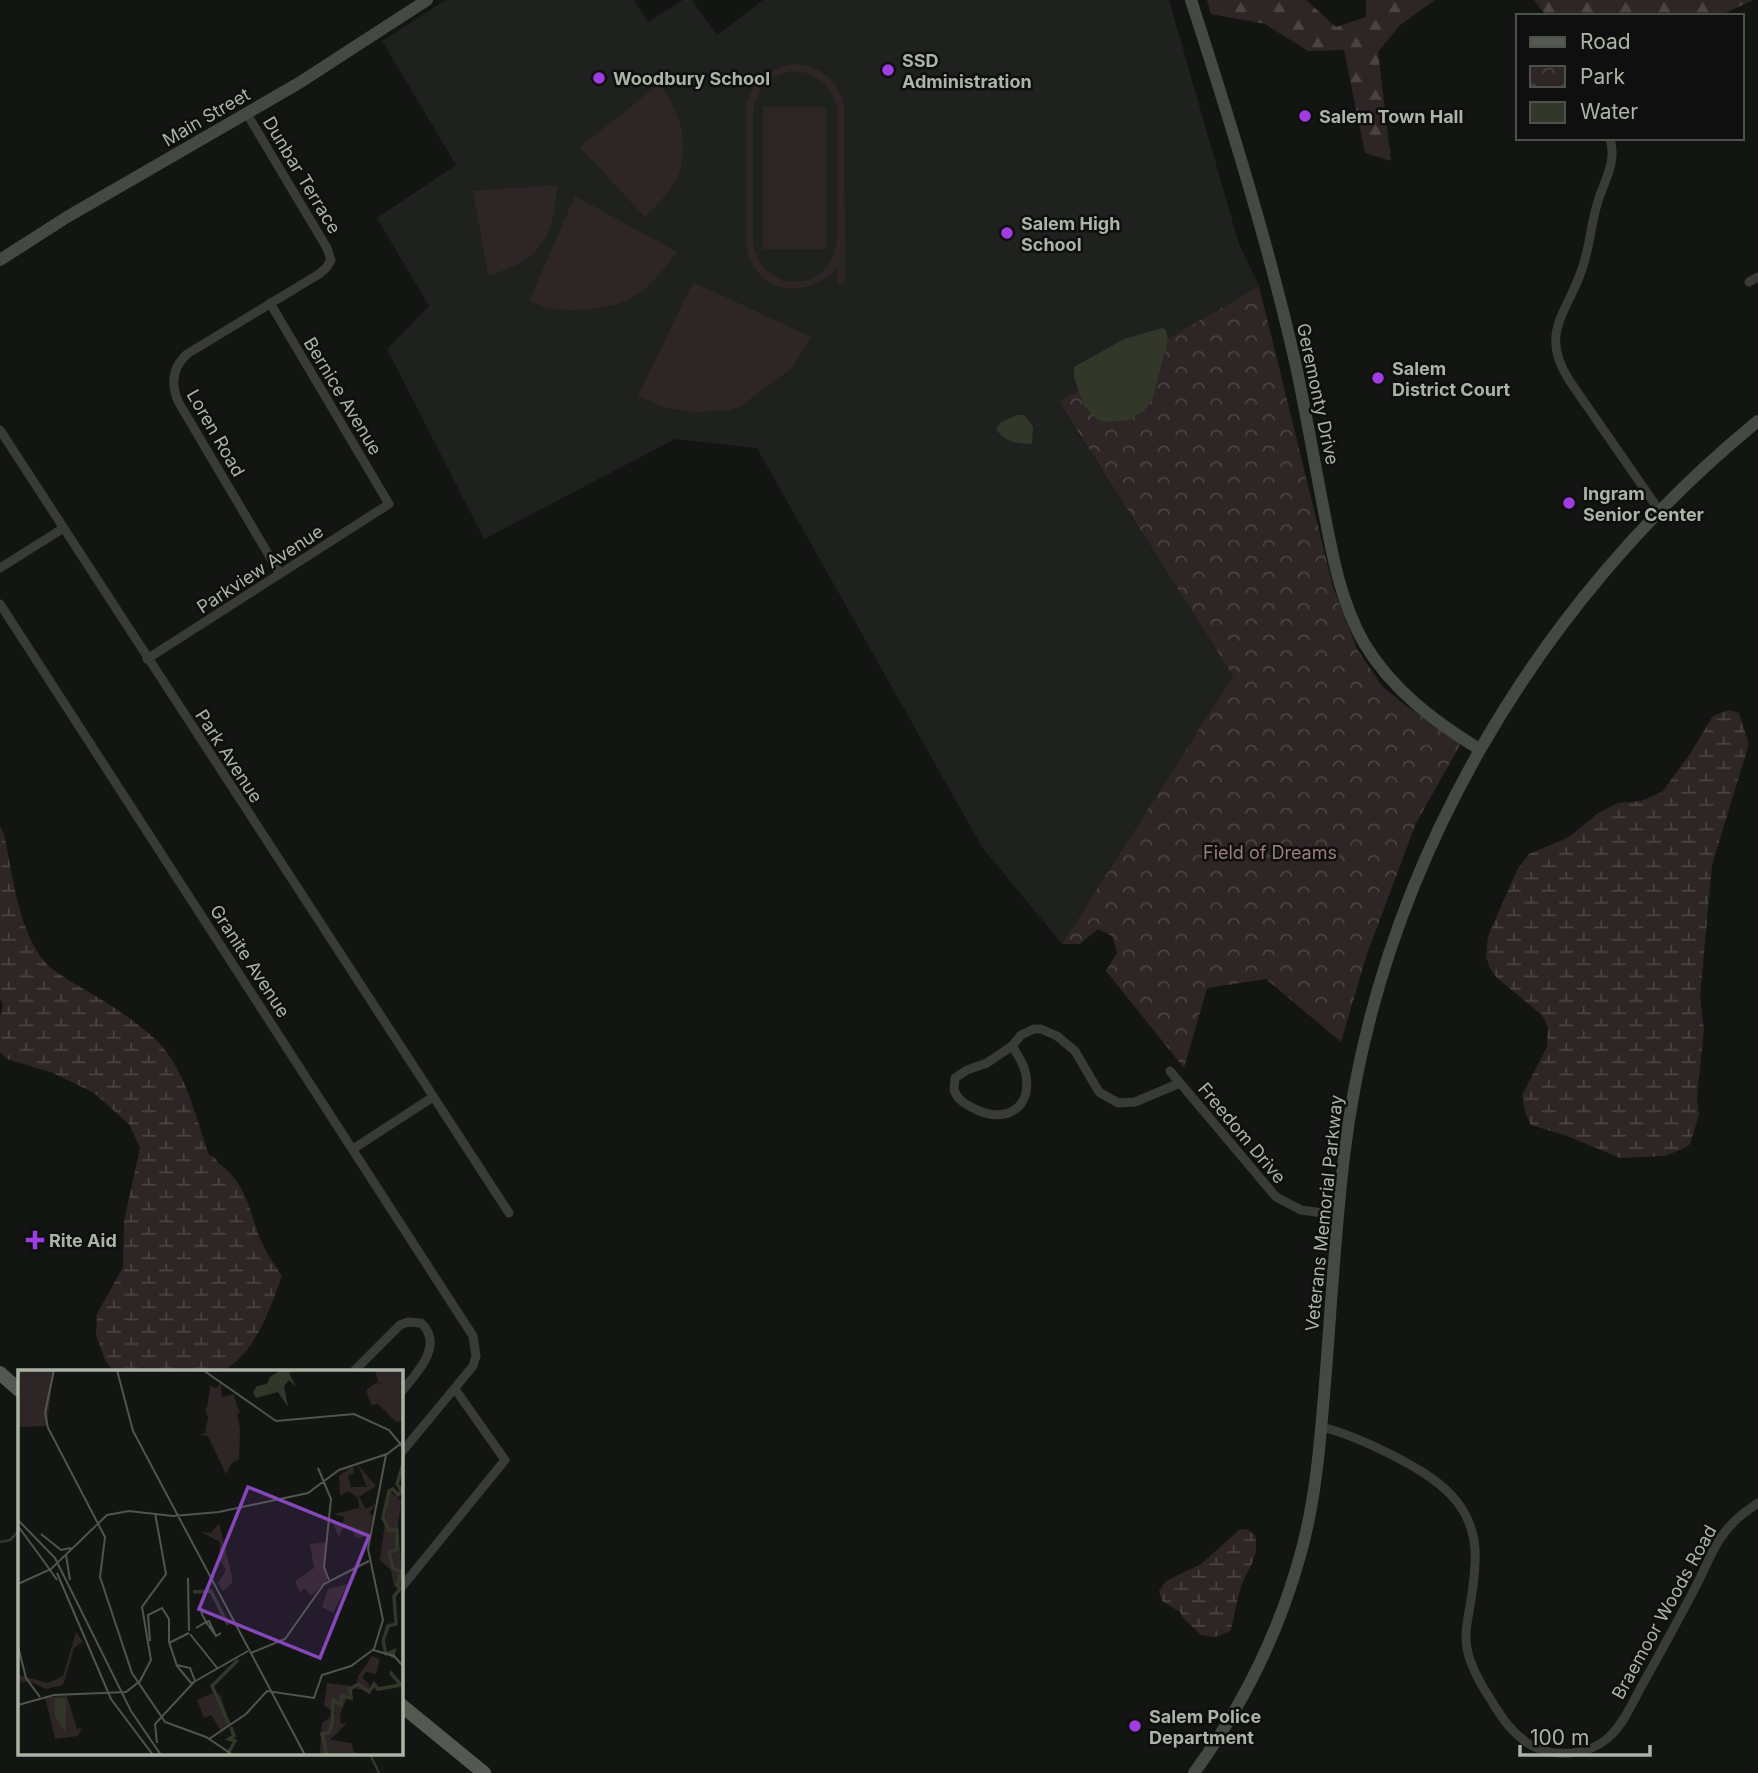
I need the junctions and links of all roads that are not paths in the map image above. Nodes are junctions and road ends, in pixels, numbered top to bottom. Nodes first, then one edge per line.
1 (427, 0) edge
2 (1191, 0) edge
3 (247, 114) junction
4 (1610, 140) edge
5 (0, 260) edge
6 (1758, 277) edge
7 (1749, 282) dead end
8 (270, 303) junction
9 (1758, 421) edge
10 (0, 430) edge
11 (389, 505) joint
12 (1659, 510) junction
13 (62, 529) junction
14 (0, 568) edge
15 (280, 574) junction
16 (0, 604) edge
17 (148, 659) junction
18 (1479, 749) junction
19 (1012, 1045) junction
20 (1170, 1071) dead end
21 (1180, 1083) junction
22 (433, 1097) junction
23 (353, 1149) junction
24 (509, 1213) dead end
25 (1338, 1215) junction
26 (355, 1370) edge
27 (0, 1373) edge
28 (18, 1389) edge
29 (455, 1389) junction
30 (402, 1391) edge
31 (1322, 1426) junction
32 (402, 1453) edge
33 (1758, 1503) edge
34 (402, 1587) edge
35 (402, 1706) edge
36 (484, 1773) edge
37 (1194, 1773) edge

1 - 3 street, Main Street
2 - 18 street, Geremonty Drive
3 - 5 street, Main Street
3 - 8 street, Dunbar Terrace
4 - 12 street
6 - 7 street
8 - 11 street, Bernice Avenue
8 - 15 street, Loren Road
9 - 12 street, Veterans Memorial Parkway
10 - 13 street, Park Avenue
11 - 15 street, Parkview Avenue
12 - 18 street, Veterans Memorial Parkway
13 - 14 street
13 - 17 street, Park Avenue
15 - 17 street, Parkview Avenue
16 - 23 street, Granite Avenue
17 - 22 street, Park Avenue
18 - 25 street, Veterans Memorial Parkway
19 - 19 street
19 - 21 street
20 - 21 street, Freedom Drive
21 - 25 street, Freedom Drive
22 - 23 street
22 - 24 street, Park Avenue
23 - 29 street, Granite Avenue
25 - 31 street, Veterans Memorial Parkway
26 - 30 street
27 - 28 main road
29 - 32 street
29 - 34 street
31 - 33 street, Braemoor Woods Road
31 - 37 street, Veterans Memorial Parkway
35 - 36 main road

